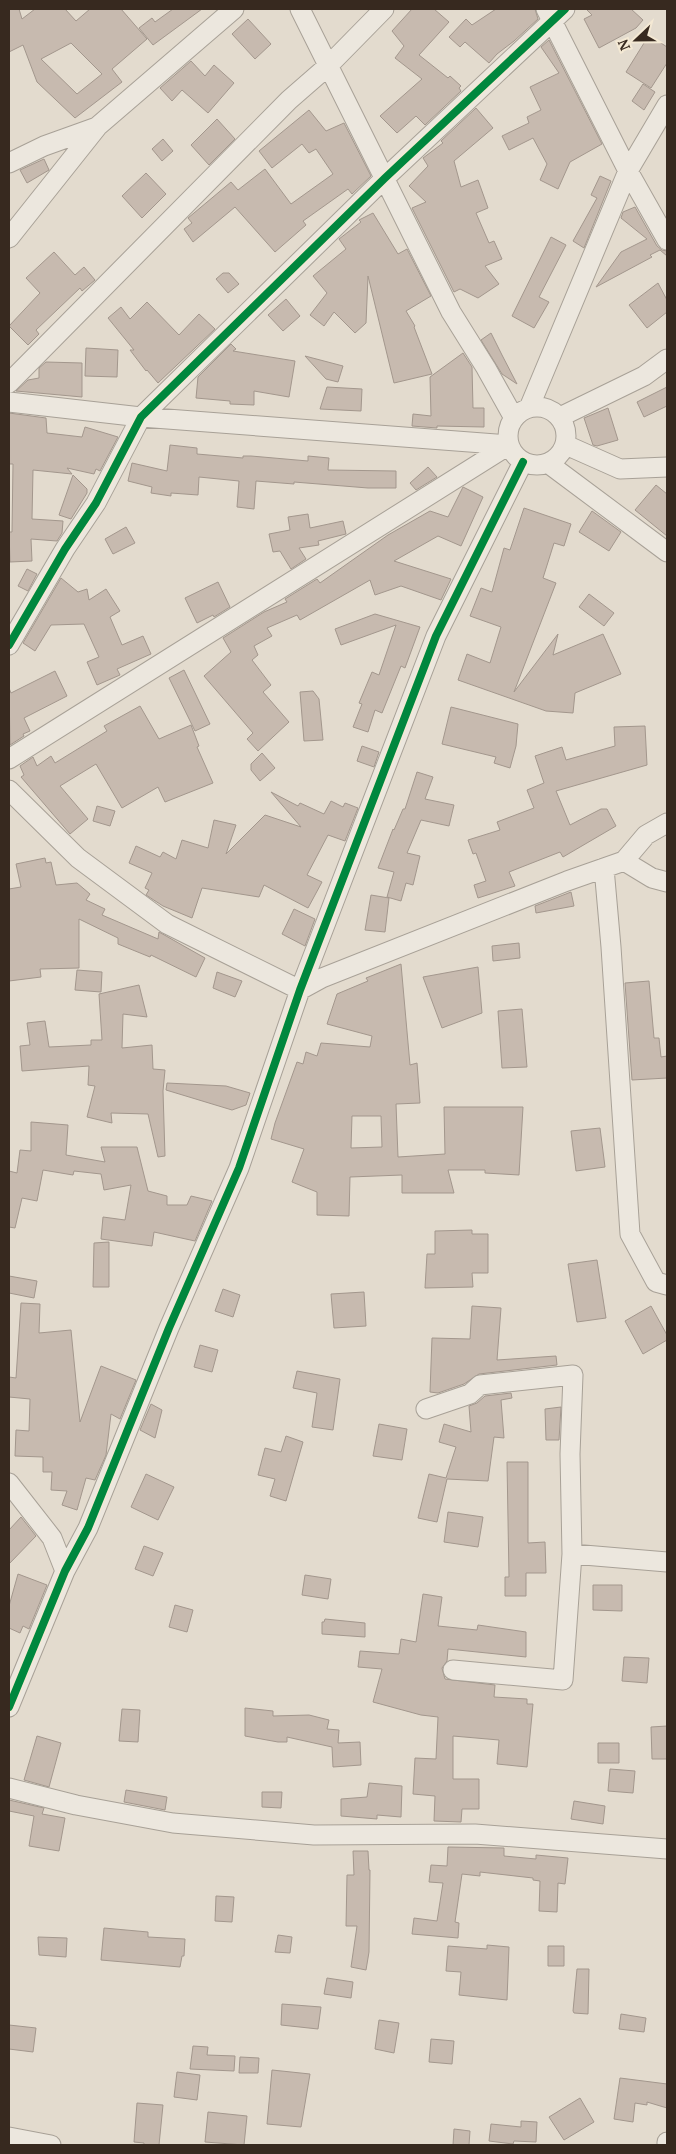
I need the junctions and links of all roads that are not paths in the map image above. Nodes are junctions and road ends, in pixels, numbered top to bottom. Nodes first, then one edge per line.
1 (234, 9) edge
2 (300, 9) edge
3 (384, 9) edge
4 (555, 13) edge
5 (328, 66) junction
6 (667, 105) edge
7 (98, 126) junction
8 (9, 163) edge
9 (628, 171) junction
10 (385, 178) junction
11 (9, 238) edge
12 (667, 240) edge
13 (667, 359) edge
14 (9, 383) edge
15 (9, 402) edge
16 (530, 408) junction
17 (560, 417) junction
18 (140, 418) junction
19 (514, 418) junction
20 (509, 445) junction
21 (566, 445) junction
22 (523, 462) junction
23 (549, 464) junction
24 (667, 466) edge
25 (667, 552) edge
26 (9, 644) edge
27 (9, 759) edge
28 (9, 790) edge
29 (667, 823) edge
30 (624, 861) junction
31 (604, 868) junction
32 (667, 882) edge
33 (300, 990) junction
34 (667, 1286) edge
35 (426, 1409) dead end
36 (9, 1483) edge
37 (572, 1554) junction
38 (667, 1562) edge
39 (65, 1571) junction
40 (453, 1670) dead end
41 (9, 1708) edge
42 (9, 1788) edge
43 (667, 1849) edge
44 (9, 2137) edge
45 (51, 2145) edge

1 - 7 street
2 - 5 street
3 - 5 street
4 - 9 street
4 - 10 street
5 - 10 street
5 - 14 street
6 - 9 street
7 - 8 street
7 - 11 street
9 - 12 street
9 - 16 street
10 - 18 street
10 - 19 street
13 - 17 street
15 - 18 street
16 - 17 street
16 - 19 street
17 - 21 street
18 - 20 street
18 - 26 street
19 - 20 street
20 - 22 street
20 - 27 street
21 - 23 street
21 - 24 street
22 - 23 street
22 - 33 street
23 - 25 street
28 - 33 street
29 - 30 street
30 - 31 street
30 - 32 street
31 - 33 street
31 - 34 street
33 - 39 street
35 - 37 street
36 - 39 street
37 - 38 street
37 - 40 street
39 - 41 street
42 - 43 street
44 - 45 street

